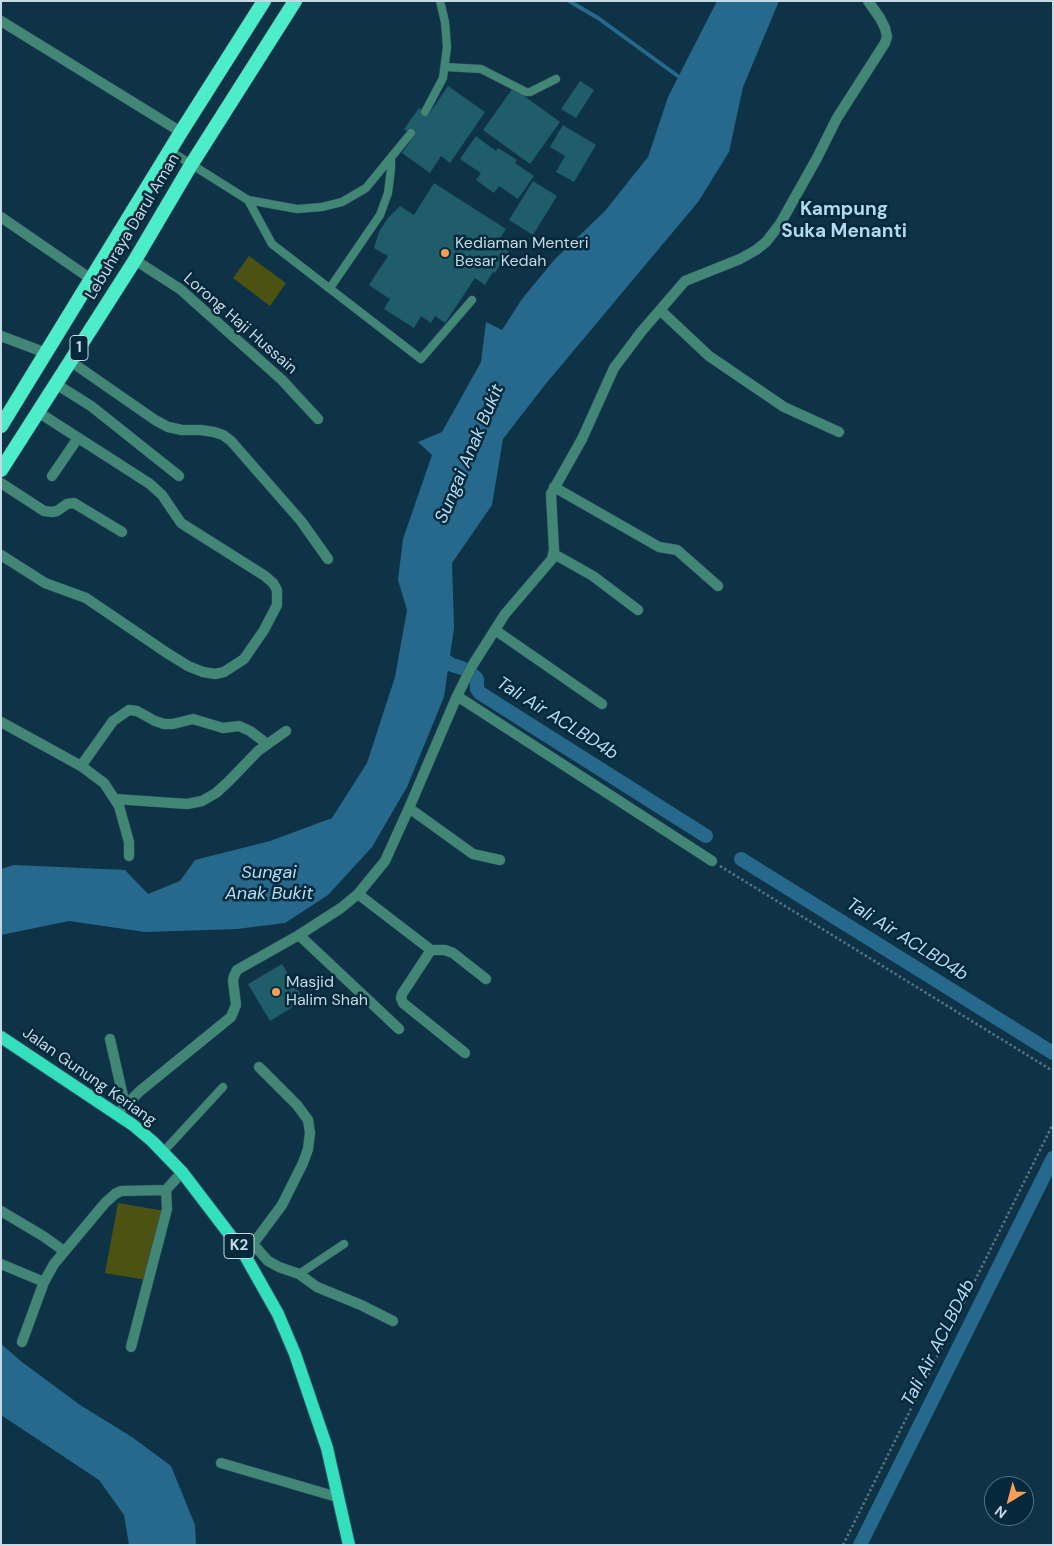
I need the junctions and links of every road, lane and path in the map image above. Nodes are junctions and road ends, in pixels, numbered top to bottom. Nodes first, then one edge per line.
1 (264, 1) edge
2 (295, 1) edge
3 (440, 1) edge
4 (868, 1) edge
5 (1, 21) edge
6 (445, 67) junction
7 (556, 79) dead end
8 (425, 112) dead end
9 (181, 132) junction
10 (411, 133) dead end
11 (170, 151) junction
12 (391, 158) junction
13 (192, 165) junction
14 (248, 200) junction
15 (1, 218) edge
16 (135, 260) junction
17 (91, 279) junction
18 (330, 288) junction
19 (472, 300) dead end
20 (660, 310) junction
21 (1, 336) edge
22 (46, 353) junction
23 (70, 361) junction
24 (56, 384) junction
25 (38, 412) junction
26 (318, 419) dead end
27 (2, 423) edge
28 (839, 432) dead end
29 (78, 438) junction
30 (1, 470) edge
31 (52, 476) dead end
32 (179, 476) dead end
33 (1, 483) edge
34 (554, 487) junction
35 (122, 532) dead end
36 (554, 554) junction
37 (1, 555) edge
38 (328, 559) dead end
39 (718, 586) dead end
40 (638, 610) dead end
41 (495, 630) junction
42 (457, 696) junction
43 (602, 704) dead end
44 (1, 722) edge
45 (286, 731) dead end
46 (266, 743) junction
47 (82, 766) junction
48 (115, 799) junction
49 (409, 808) junction
50 (129, 856) dead end
51 (500, 860) dead end
52 (712, 862) joint
53 (358, 894) junction
54 (299, 936) junction
55 (431, 950) junction
56 (486, 979) dead end
57 (399, 1029) dead end
58 (1, 1037) edge
59 (110, 1039) dead end
60 (464, 1053) dead end
61 (260, 1067) dead end
62 (1053, 1071) edge
63 (223, 1086) dead end
64 (121, 1109) junction
65 (1053, 1124) edge
66 (163, 1152) junction
67 (182, 1172) junction
68 (166, 1190) junction
69 (1, 1211) edge
70 (344, 1244) dead end
71 (248, 1248) junction
72 (64, 1251) junction
73 (1, 1264) edge
74 (299, 1274) junction
75 (44, 1282) junction
76 (393, 1321) dead end
77 (22, 1342) dead end
78 (131, 1347) dead end
79 (221, 1463) dead end
80 (337, 1497) junction
81 (349, 1545) edge
82 (843, 1545) edge

1 - 9 highway, Lebuhraya Darul Aman / 1
2 - 13 highway, Lebuhraya Darul Aman / 1
3 - 6 lane
4 - 20 street
5 - 9 street
6 - 7 lane
6 - 8 lane
9 - 11 highway, Lebuhraya Darul Aman / 1
10 - 12 lane
11 - 13 lane
11 - 17 highway, Lebuhraya Darul Aman / 1
12 - 14 lane
12 - 18 lane
13 - 14 lane
13 - 16 highway, Lebuhraya Darul Aman / 1
14 - 18 lane
15 - 17 street
16 - 23 highway, Lebuhraya Darul Aman / 1
16 - 26 street, Lorong Haji Hussain
17 - 22 highway, Lebuhraya Darul Aman / 1
18 - 19 lane
20 - 28 street
20 - 34 street
21 - 22 street
22 - 27 highway, Lebuhraya Darul Aman / 1
23 - 24 highway, Lebuhraya Darul Aman / 1
23 - 38 street
24 - 25 highway, Lebuhraya Darul Aman / 1
24 - 32 street
25 - 29 street
25 - 30 highway, Lebuhraya Darul Aman / 1
29 - 31 street
29 - 37 street
33 - 35 street
34 - 36 street
34 - 39 street
36 - 40 street
36 - 41 street
41 - 42 street
41 - 43 street
42 - 49 street
42 - 52 street
44 - 47 street
45 - 46 street
46 - 47 street
46 - 48 street
47 - 48 street
48 - 50 street
49 - 51 street
49 - 53 street
52 - 62 path
53 - 54 street
53 - 55 street
54 - 57 street
54 - 64 street
55 - 56 street
55 - 60 street
58 - 64 main road, Jalan Gunung Keriang / K2
59 - 64 street
61 - 71 street
63 - 66 lane
64 - 66 main road, Jalan Gunung Keriang / K2
65 - 82 path
66 - 67 main road, Jalan Gunung Keriang / K2
67 - 68 street
67 - 71 main road, Jalan Gunung Keriang / K2
68 - 72 street
68 - 78 street
69 - 72 street
70 - 74 lane
71 - 74 street
71 - 80 main road, Jalan Gunung Keriang / K2
72 - 75 street
73 - 75 street
74 - 76 street
75 - 77 street
79 - 80 street
80 - 81 main road, Jalan Gunung Keriang / K2

